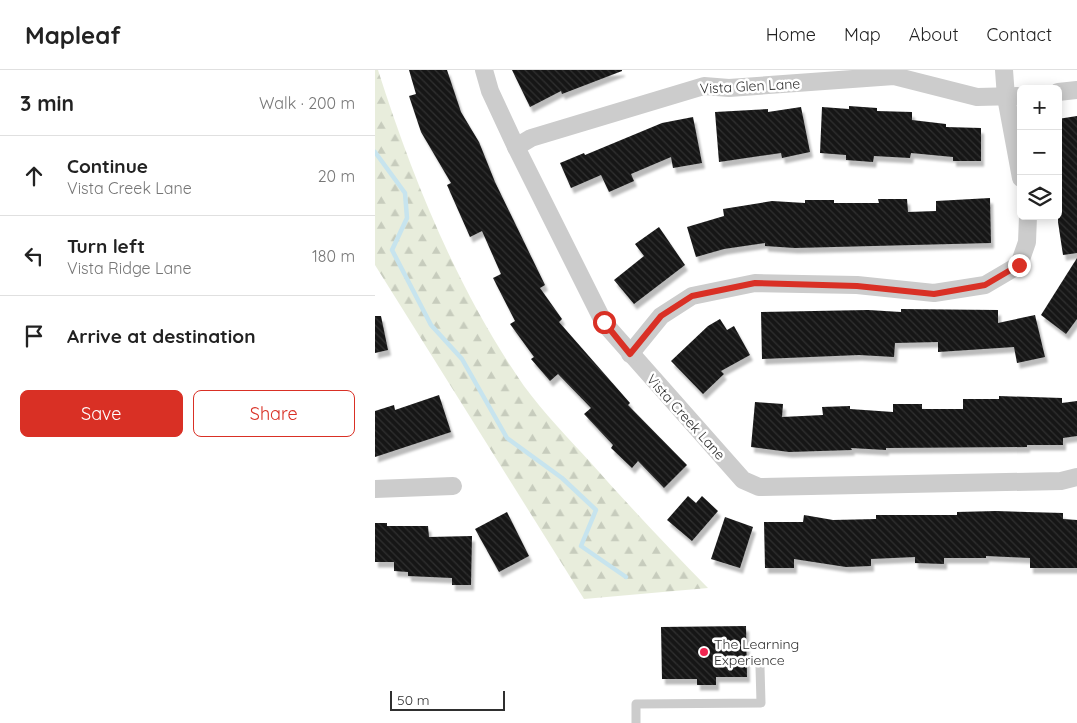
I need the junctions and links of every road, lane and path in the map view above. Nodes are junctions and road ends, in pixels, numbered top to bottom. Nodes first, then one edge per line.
1 (484, 70) edge
2 (1004, 70) edge
3 (1077, 90) edge
4 (1062, 92) edge
5 (1014, 96) edge
6 (516, 147) junction
7 (1021, 175) edge
8 (1027, 220) edge
9 (630, 354) junction
10 (1072, 482) edge
11 (453, 486) dead end
12 (375, 489) edge
13 (760, 667) dead end
14 (636, 723) edge

1 - 6 street, Vista Creek Lane
2 - 5 street
3 - 4 street
5 - 6 street, Vista Glen Lane
5 - 7 street
6 - 9 street, Vista Creek Lane
8 - 9 street
9 - 10 street, Vista Creek Lane
11 - 12 street
13 - 14 lane

